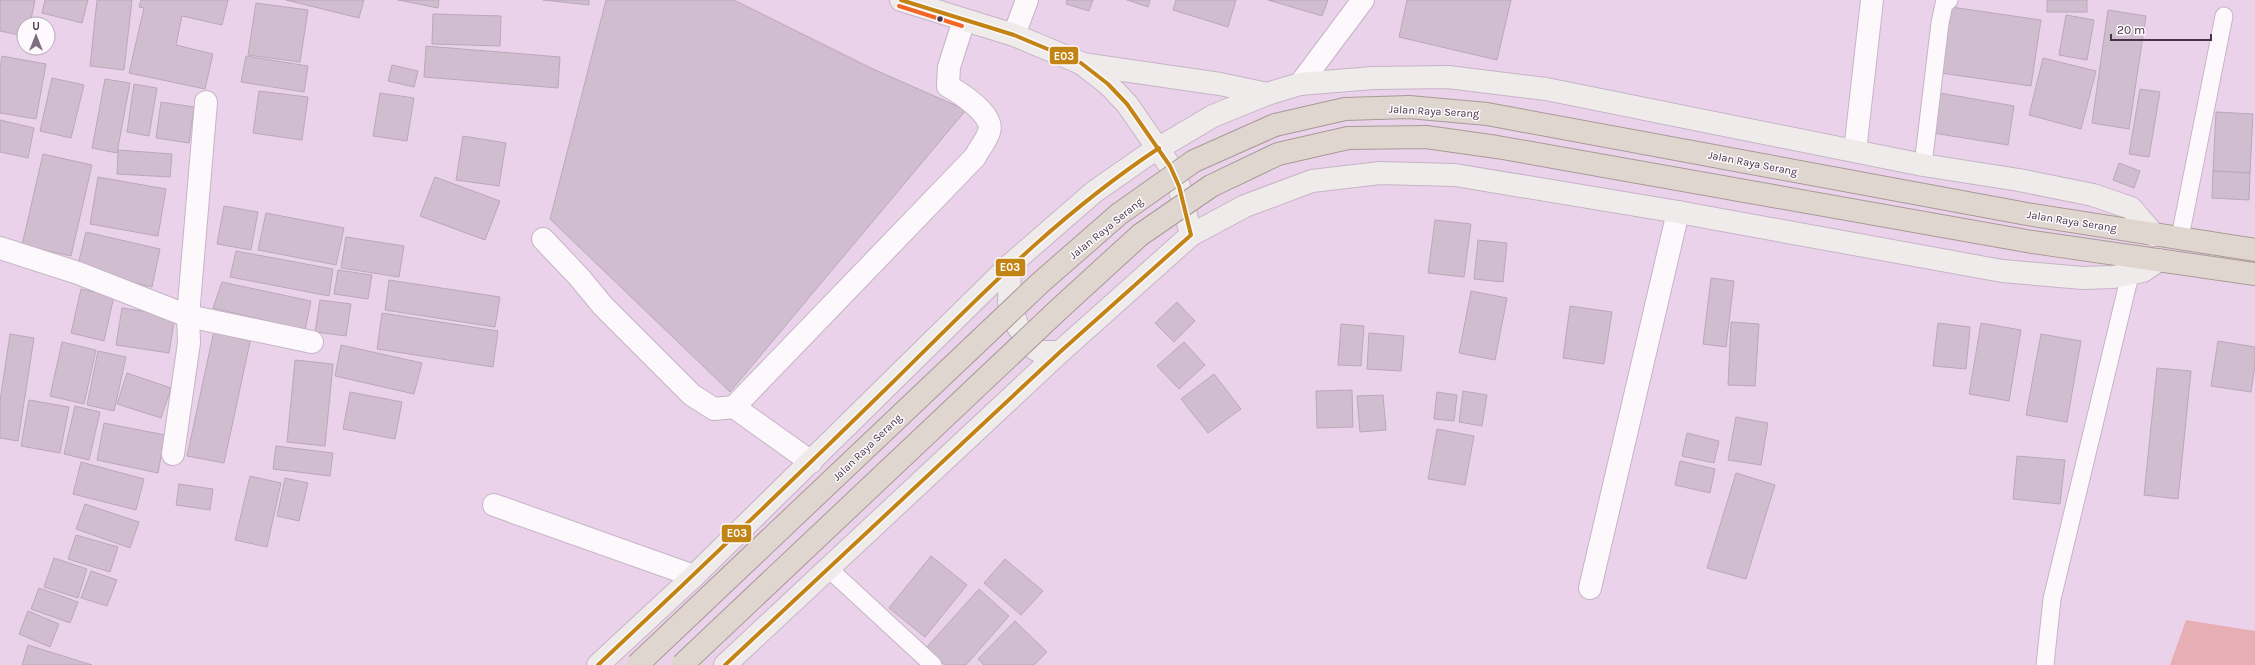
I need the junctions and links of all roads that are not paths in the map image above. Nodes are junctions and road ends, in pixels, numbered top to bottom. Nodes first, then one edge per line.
1 (901, 0) edge
2 (1027, 0) edge
3 (1363, 0) edge
4 (1872, 0) edge
5 (1949, 0) edge
6 (2224, 16) dead end
7 (964, 20) junction
8 (1014, 35) junction
9 (1081, 64) junction
10 (1300, 84) junction
11 (1267, 94) junction
12 (206, 102) dead end
13 (1159, 148) junction
14 (1855, 151) junction
15 (1923, 165) junction
16 (1678, 212) junction
17 (1191, 235) junction
18 (2154, 235) junction
19 (2180, 237) junction
20 (543, 239) dead end
21 (0, 248) edge
22 (2255, 250) edge
23 (2159, 260) junction
24 (1010, 265) junction
25 (2255, 274) edge
26 (2130, 275) junction
27 (188, 316) junction
28 (312, 342) dead end
29 (1060, 352) junction
30 (734, 407) junction
31 (172, 454) dead end
32 (811, 462) junction
33 (494, 505) dead end
34 (828, 568) junction
35 (694, 576) junction
36 (1590, 588) dead end
37 (598, 665) edge
38 (637, 665) edge
39 (682, 665) edge
40 (725, 665) edge
41 (933, 665) edge
42 (2045, 665) edge

1 - 7 main road
2 - 8 street
3 - 10 street
4 - 14 street
5 - 15 lane
6 - 19 lane
7 - 8 main road
7 - 30 street
8 - 9 main road
9 - 11 main road
9 - 13 main road
10 - 11 main road
10 - 14 main road
11 - 13 main road
12 - 27 street
13 - 17 main road
13 - 24 main road
14 - 15 main road
15 - 18 main road
16 - 17 main road
16 - 26 main road
16 - 36 street
17 - 29 main road
18 - 19 highway, Jalan Raya Serang
18 - 38 highway, Jalan Raya Serang, bridge
19 - 22 highway, Jalan Raya Serang
20 - 30 street
21 - 27 street
23 - 25 highway
23 - 26 main road
23 - 39 highway, bridge
24 - 29 main road
24 - 32 main road
26 - 42 lane
27 - 28 street
27 - 31 street
29 - 34 main road
30 - 32 street
32 - 35 main road
33 - 35 street
34 - 40 main road
34 - 41 lane
35 - 37 main road

